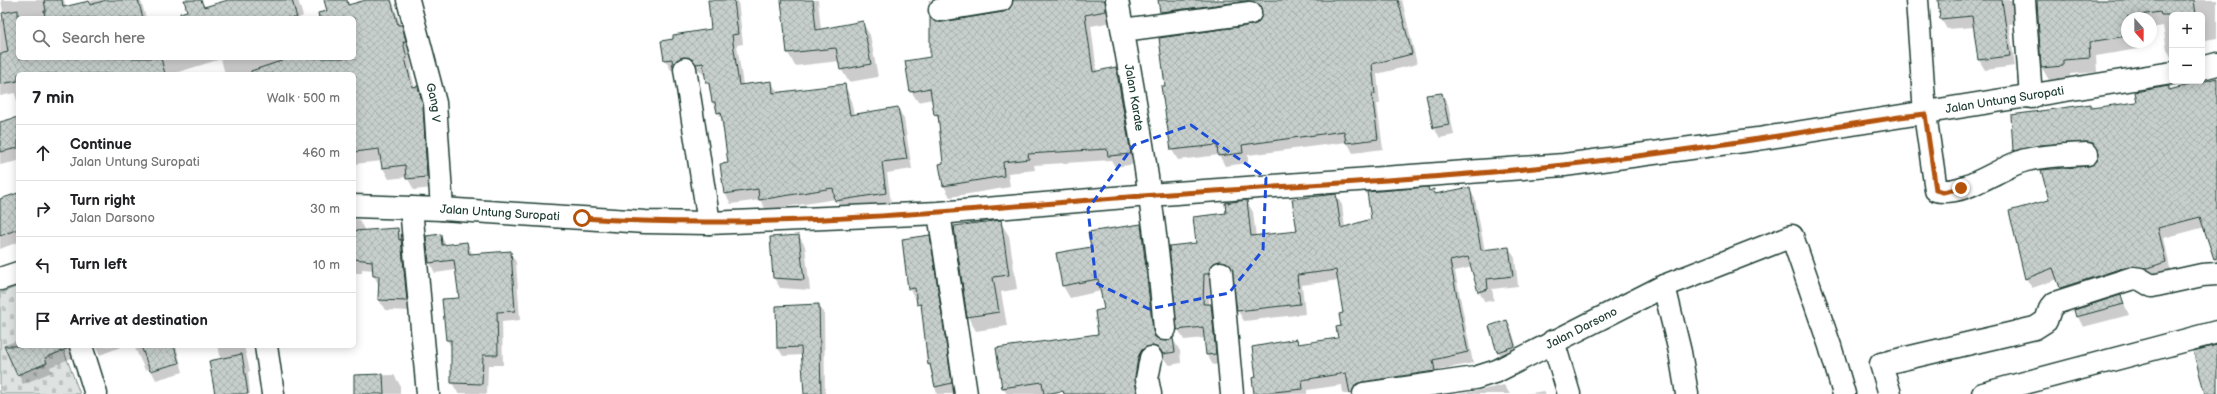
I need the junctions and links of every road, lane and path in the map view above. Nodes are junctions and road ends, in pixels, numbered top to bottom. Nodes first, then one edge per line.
1 (408, 0) edge
2 (1001, 0) edge
3 (1118, 0) edge
4 (1917, 0) edge
5 (2024, 0) edge
6 (940, 10) dead end
7 (1250, 13) dead end
8 (1123, 30) junction
9 (2217, 64) edge
10 (2205, 67) edge
11 (684, 69) dead end
12 (2169, 74) edge
13 (2030, 97) junction
14 (1925, 114) junction
15 (2087, 154) dead end
16 (1149, 195) junction
17 (356, 206) edge
18 (411, 208) junction
19 (442, 209) junction
20 (939, 213) junction
21 (709, 223) junction
22 (1221, 273) dead end
23 (16, 274) edge
24 (2217, 274) edge
25 (0, 280) edge
26 (1664, 286) junction
27 (1165, 329) dead end
28 (2217, 332) edge
29 (1552, 341) junction
30 (82, 348) edge
31 (266, 348) edge
32 (1151, 358) dead end
33 (96, 394) edge
34 (273, 394) edge
35 (428, 394) edge
36 (966, 394) edge
37 (1150, 394) edge
38 (1232, 394) edge
39 (1364, 394) edge
40 (1569, 394) edge
41 (1687, 394) edge
42 (1844, 394) edge
43 (1890, 394) edge
44 (1983, 394) edge

1 - 19 street, Gang V
2 - 6 street
3 - 8 street, Jalan Karate
4 - 14 street
5 - 13 street
7 - 8 street
8 - 16 street, Jalan Karate
9 - 10 street
11 - 21 street
12 - 13 street, Jalan Untung Suropati
13 - 14 street, Jalan Untung Suropati
14 - 15 street
14 - 16 street, Jalan Untung Suropati
16 - 20 street, Jalan Untung Suropati
16 - 27 street, Jalan Karate
17 - 18 street, Jalan Untung Suropati
18 - 19 street, Jalan Untung Suropati
18 - 35 street
19 - 21 street, Jalan Untung Suropati
20 - 21 street, Jalan Untung Suropati
20 - 36 street
22 - 38 street
23 - 25 street
24 - 43 street
26 - 29 street, Jalan Darsono
26 - 41 street
26 - 42 street, Jalan Darsono
28 - 44 street
29 - 39 street, Jalan Darsono
29 - 40 street
30 - 33 street
31 - 34 street
32 - 37 street

